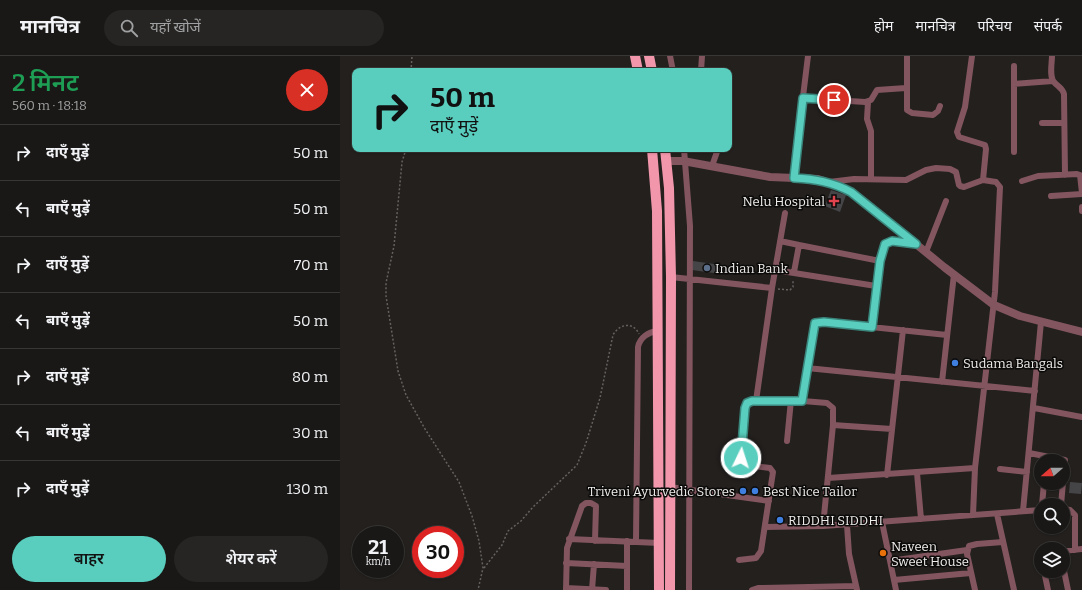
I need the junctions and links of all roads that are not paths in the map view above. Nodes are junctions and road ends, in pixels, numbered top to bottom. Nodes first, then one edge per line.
1 (635, 56) edge
2 (649, 56) edge
3 (670, 56) edge
4 (702, 56) edge
5 (808, 56) edge
6 (907, 56) edge
7 (972, 56) edge
8 (1052, 56) edge
9 (1014, 66) dead end
10 (637, 68) edge
11 (651, 68) edge
12 (672, 68) edge
13 (701, 68) edge
14 (1053, 81) junction
15 (1014, 84) junction
16 (906, 88) junction
17 (803, 98) junction
18 (868, 102) junction
19 (940, 106) dead end
20 (1042, 123) dead end
21 (1064, 123) junction
22 (652, 152) edge
23 (665, 152) edge
24 (684, 152) edge
25 (717, 152) edge
26 (1014, 152) dead end
27 (666, 161) junction
28 (685, 161) junction
29 (712, 166) junction
30 (1064, 175) junction
31 (794, 178) junction
32 (871, 179) junction
33 (983, 180) junction
34 (1022, 181) dead end
35 (829, 182) junction
36 (1082, 193) edge
37 (1051, 196) dead end
38 (946, 201) dead end
39 (1082, 208) edge
40 (1082, 211) edge
41 (786, 213) dead end
42 (780, 241) junction
43 (916, 244) junction
44 (799, 245) junction
45 (926, 252) junction
46 (880, 261) junction
47 (775, 270) junction
48 (794, 272) junction
49 (954, 274) junction
50 (671, 277) junction
51 (690, 280) junction
52 (876, 286) junction
53 (772, 288) junction
54 (994, 304) junction
55 (1041, 322) junction
56 (872, 327) junction
57 (903, 330) junction
58 (654, 331) junction
59 (1082, 332) edge
60 (947, 335) junction
61 (807, 368) junction
62 (896, 377) junction
63 (942, 382) junction
64 (984, 386) junction
65 (1035, 391) junction
66 (790, 400) junction
67 (756, 401) junction
68 (802, 401) junction
69 (1034, 408) junction
70 (1082, 417) edge
71 (833, 425) junction
72 (892, 428) junction
73 (786, 441) dead end
74 (1029, 453) junction
75 (1034, 455) edge
76 (975, 468) junction
77 (1000, 469) dead end
78 (917, 472) junction
79 (1027, 472) junction
80 (887, 475) junction
81 (828, 478) junction
82 (670, 487) junction
83 (689, 488) junction
84 (769, 501) junction
85 (1034, 510) edge
86 (1070, 510) edge
87 (1023, 511) junction
88 (997, 514) junction
89 (973, 515) junction
90 (921, 519) junction
91 (882, 522) junction
92 (847, 525) junction
93 (823, 526) junction
94 (765, 527) junction
95 (569, 540) junction
96 (595, 540) junction
97 (627, 541) junction
98 (637, 541) junction
99 (1003, 542) junction
100 (655, 543) junction
101 (1082, 549) edge
102 (967, 550) junction
103 (1070, 550) edge
104 (1075, 550) junction
105 (739, 560) dead end
106 (890, 561) junction
107 (566, 563) junction
108 (594, 564) junction
109 (627, 566) junction
110 (970, 573) junction
111 (1045, 578) edge
112 (1066, 578) edge
113 (894, 580) junction
114 (805, 588) edge
115 (857, 588) edge
116 (566, 589) edge
117 (592, 590) edge
118 (606, 590) edge
119 (627, 590) edge
120 (659, 590) edge
121 (670, 590) edge
122 (690, 590) edge
123 (752, 590) edge
124 (896, 590) edge
125 (975, 590) edge
126 (1014, 590) edge
127 (1048, 590) edge
128 (1068, 590) edge

1 - 10 highway
2 - 11 highway
3 - 12 street
4 - 13 street
5 - 17 street
6 - 16 street
7 - 33 street
8 - 14 street
9 - 15 street
14 - 15 street
14 - 21 street
15 - 26 street
16 - 18 street
16 - 19 street
17 - 18 street
17 - 31 street
18 - 32 street
20 - 21 street
21 - 30 street
22 - 58 highway
23 - 27 highway
24 - 28 street
25 - 29 street
27 - 28 street
27 - 50 highway
28 - 29 street
28 - 51 street
29 - 31 street
30 - 34 street
30 - 36 street
31 - 35 street
32 - 33 street
32 - 35 street
33 - 54 street
35 - 43 street
36 - 37 street
38 - 45 street
39 - 40 street
41 - 42 street
42 - 44 street
42 - 47 street
43 - 45 street
43 - 46 street
44 - 46 street
44 - 48 street
45 - 49 street
46 - 52 street
47 - 48 street
47 - 53 street
48 - 52 street
49 - 54 street
49 - 60 street
50 - 51 street
50 - 82 highway
51 - 53 street
51 - 83 street
52 - 56 street
53 - 67 street
54 - 55 street
54 - 64 street
55 - 59 street
55 - 65 street
56 - 57 street
56 - 61 street
57 - 60 street
57 - 62 street
58 - 98 street
58 - 100 highway
60 - 63 street
61 - 62 street
61 - 68 street
62 - 63 street
62 - 72 street
63 - 64 street
64 - 65 street
64 - 76 street
65 - 69 street
66 - 67 street
66 - 68 street
66 - 73 street
67 - 84 street
68 - 71 street
69 - 70 street
69 - 74 street
71 - 72 street
71 - 81 street
72 - 80 street
74 - 75 street
74 - 79 street
76 - 78 street
76 - 89 street
77 - 79 street
78 - 80 street
78 - 90 street
79 - 87 street
80 - 81 street
81 - 93 street
82 - 83 street
82 - 121 highway
83 - 84 street
83 - 122 street
84 - 94 street
85 - 87 street
86 - 104 street
87 - 88 street
88 - 89 street
88 - 99 street
89 - 90 street
90 - 91 street
91 - 92 street
91 - 106 street
92 - 93 street
92 - 115 street
93 - 94 street
94 - 105 street
95 - 96 street
95 - 96 street
95 - 107 street
96 - 97 street
97 - 98 street
97 - 109 street
98 - 100 street
99 - 102 street
99 - 126 street
100 - 120 highway
101 - 104 street
102 - 106 street
102 - 110 street
103 - 104 street
106 - 113 street
107 - 108 street
107 - 116 street
108 - 109 street
108 - 117 street
109 - 119 street
110 - 113 street
110 - 125 street
111 - 127 street
112 - 128 street
113 - 124 street
114 - 115 street
114 - 123 street
116 - 117 street
117 - 118 street

